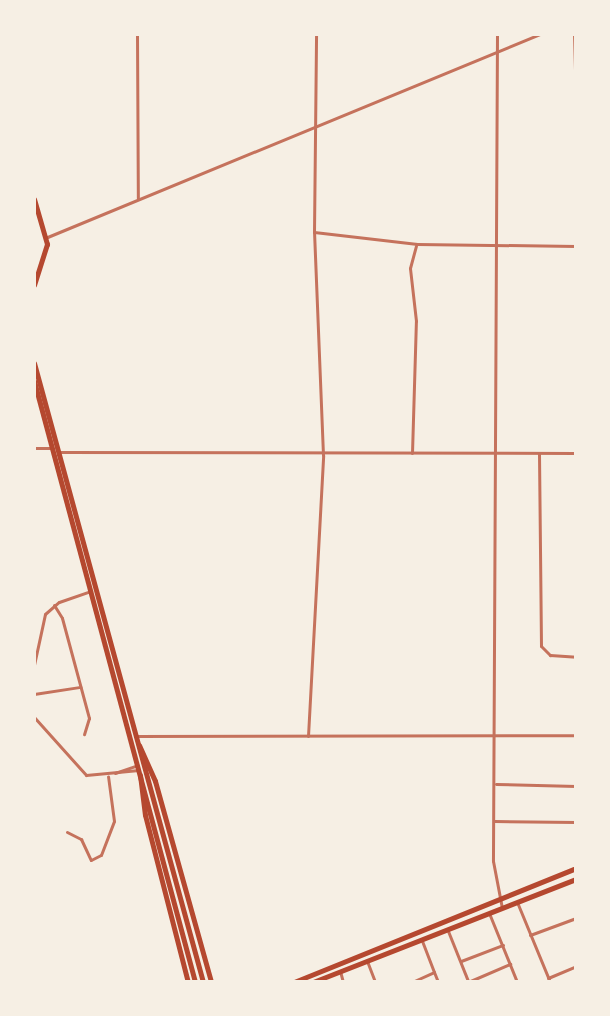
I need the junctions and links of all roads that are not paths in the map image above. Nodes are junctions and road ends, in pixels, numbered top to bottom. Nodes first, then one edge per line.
1 (137, 34) edge
2 (316, 34) edge
3 (497, 34) edge
4 (540, 34) edge
5 (574, 34) edge
6 (498, 52) junction
7 (576, 104) edge
8 (319, 126) junction
9 (138, 200) junction
10 (34, 201) edge
11 (314, 232) junction
12 (45, 238) junction
13 (417, 244) junction
14 (576, 246) edge
15 (497, 249) junction
16 (34, 285) edge
17 (34, 363) edge
18 (34, 381) edge
19 (34, 448) edge
20 (52, 448) junction
21 (59, 452) junction
22 (412, 453) junction
23 (576, 453) edge
24 (496, 454) junction
25 (539, 454) junction
26 (323, 455) junction
27 (93, 590) junction
28 (54, 605) junction
29 (576, 657) edge
30 (34, 665) edge
31 (80, 687) junction
32 (34, 694) edge
33 (576, 710) edge
34 (34, 717) edge
35 (84, 734) dead end
36 (497, 735) junction
37 (576, 735) edge
38 (308, 736) junction
39 (136, 739) junction
40 (141, 768) junction
41 (110, 775) junction
42 (496, 784) junction
43 (576, 786) edge
44 (494, 821) junction
45 (576, 822) edge
46 (67, 832) dead end
47 (576, 868) edge
48 (576, 879) edge
49 (499, 900) junction
50 (517, 902) junction
51 (502, 908) junction
52 (489, 913) junction
53 (576, 919) edge
54 (448, 931) junction
55 (530, 935) junction
56 (422, 941) junction
57 (503, 945) junction
58 (367, 961) junction
59 (460, 962) junction
60 (194, 964) junction
61 (510, 964) junction
62 (576, 966) edge
63 (340, 971) junction
64 (434, 972) junction
65 (549, 980) edge
66 (188, 982) edge
67 (195, 982) edge
68 (203, 982) edge
69 (211, 982) edge
70 (294, 982) edge
71 (313, 982) edge
72 (343, 982) edge
73 (375, 982) edge
74 (412, 982) edge
75 (438, 982) edge
76 (468, 982) edge
77 (517, 982) edge

1 - 9 street
2 - 8 street
3 - 6 street
4 - 6 street
5 - 7 street
6 - 8 street
6 - 15 street
8 - 9 street
8 - 11 street
9 - 12 street
10 - 12 highway
11 - 13 street
11 - 26 street
12 - 16 highway
13 - 15 street
13 - 22 street
14 - 15 street
15 - 24 street
17 - 21 highway
18 - 20 highway
19 - 20 street
20 - 21 street
20 - 27 highway
21 - 26 street
21 - 27 highway
22 - 24 street
22 - 26 street
23 - 25 street
24 - 25 street
24 - 36 street
25 - 29 street
26 - 38 street
27 - 28 street
27 - 39 highway
27 - 40 highway
28 - 30 street
28 - 31 street
31 - 32 street
31 - 35 street
33 - 37 street
34 - 41 street
36 - 37 street
36 - 38 street
36 - 42 street
38 - 39 street
39 - 40 highway
39 - 69 highway
40 - 41 street
40 - 60 highway
40 - 66 highway
41 - 46 street
42 - 43 street
42 - 44 street
44 - 45 street
44 - 49 street
47 - 49 highway
48 - 50 highway
49 - 51 street
49 - 70 highway
50 - 51 highway
50 - 55 street
51 - 52 highway
52 - 54 highway
52 - 57 street
53 - 55 street
54 - 56 highway
54 - 59 street
55 - 65 street
56 - 58 highway
56 - 64 street
57 - 59 street
57 - 61 street
58 - 63 highway
58 - 73 street
59 - 76 street
60 - 67 highway
60 - 68 highway
61 - 76 street
61 - 77 street
62 - 65 street
63 - 71 highway
63 - 72 street
64 - 74 street
64 - 75 street

